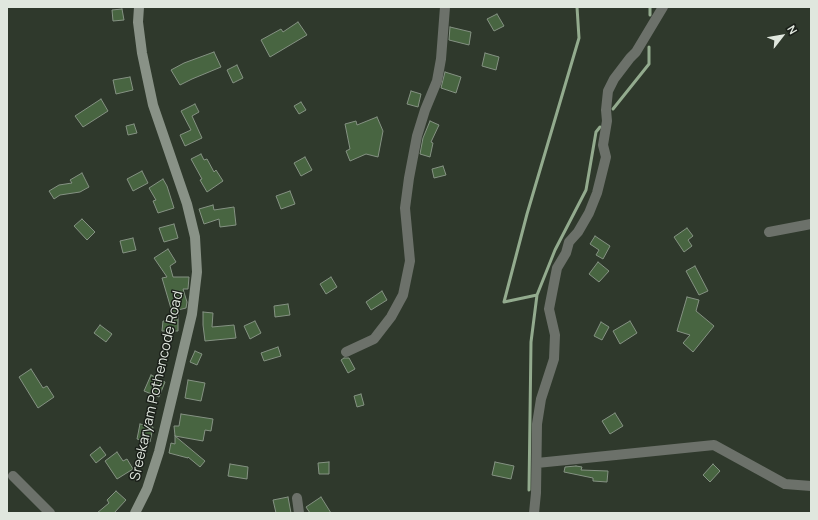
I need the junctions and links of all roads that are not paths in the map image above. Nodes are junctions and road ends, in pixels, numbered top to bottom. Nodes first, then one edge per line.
1 (139, 7) edge
2 (445, 7) edge
3 (663, 7) edge
4 (811, 224) edge
5 (769, 232) dead end
6 (346, 352) dead end
7 (537, 463) junction
8 (13, 476) dead end
9 (811, 486) edge
10 (297, 498) dead end
11 (50, 513) edge
12 (135, 513) edge
13 (299, 513) edge
14 (534, 513) edge

1 - 12 main road, Sreekaryam Pothencode Road
2 - 6 street
3 - 7 street
4 - 5 street
7 - 9 street
7 - 14 street
8 - 11 street
10 - 13 street

